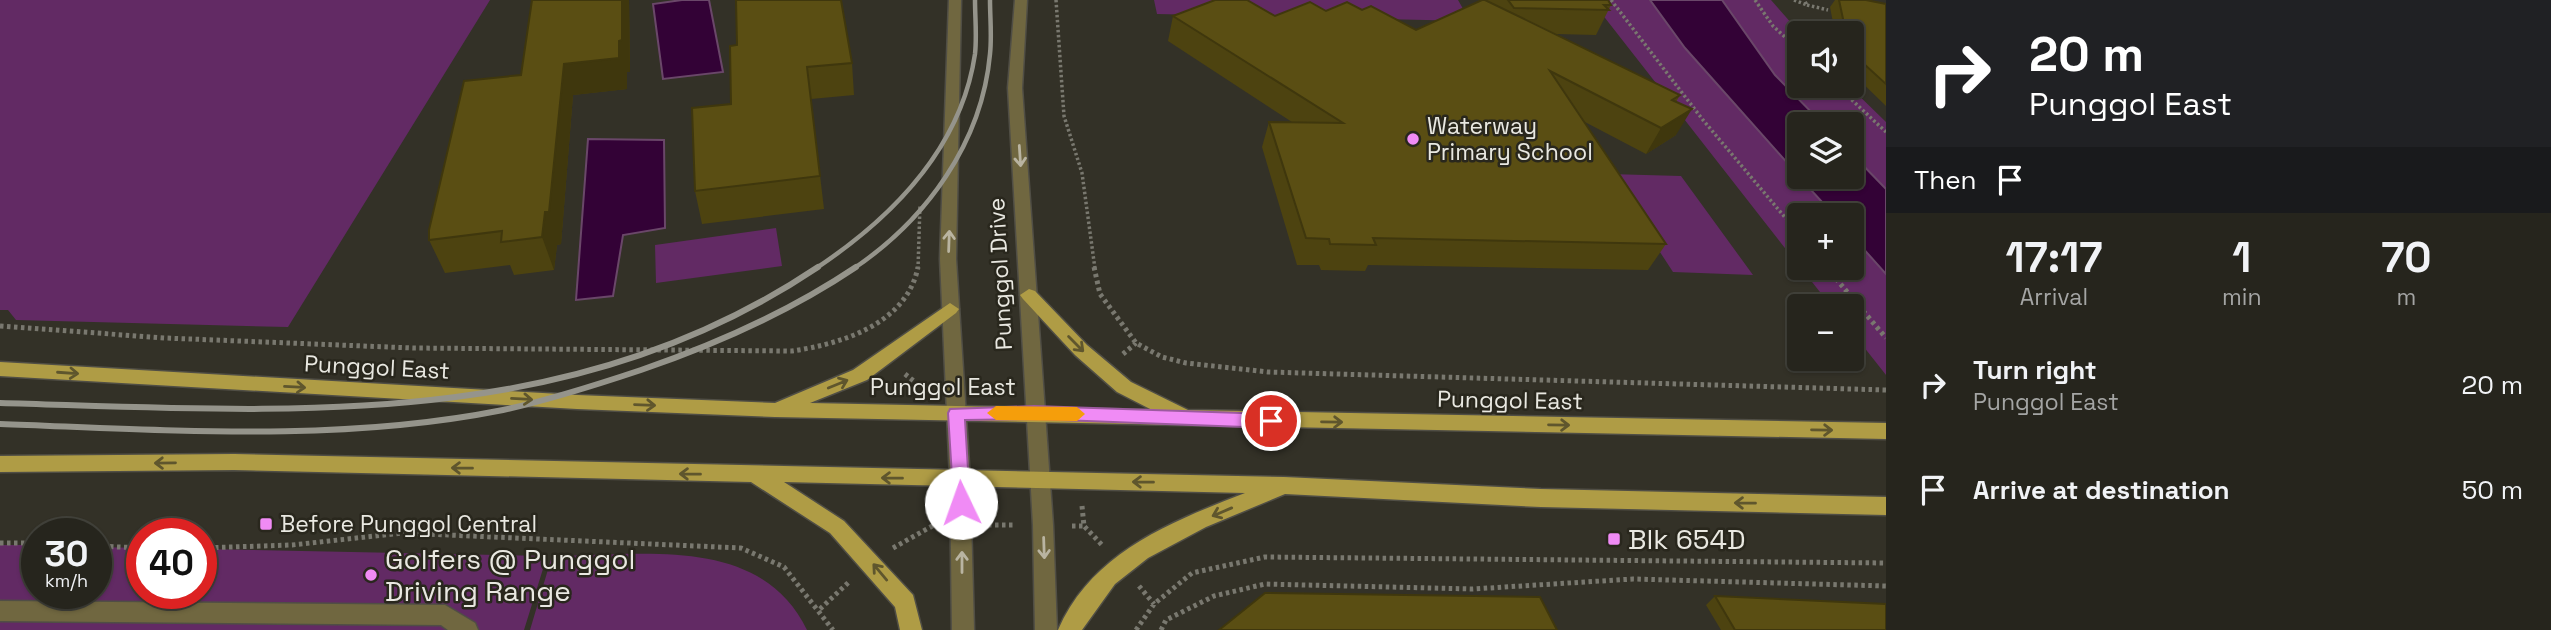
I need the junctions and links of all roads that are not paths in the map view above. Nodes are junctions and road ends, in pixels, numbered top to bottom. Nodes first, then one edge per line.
1 (955, 0) edge
2 (1021, 0) edge
3 (1029, 295) junction
4 (950, 309) junction
5 (0, 369) edge
6 (956, 405) junction
7 (775, 410) junction
8 (1034, 412) junction
9 (1190, 419) junction
10 (1886, 431) edge
11 (0, 464) edge
12 (758, 475) junction
13 (960, 480) junction
14 (1039, 480) junction
15 (1284, 485) junction
16 (1886, 506) edge
17 (0, 611) edge
18 (467, 630) edge
19 (911, 630) edge
20 (963, 630) edge
21 (1046, 630) edge
22 (1069, 630) edge

4 -> 1 street, Punggol Drive
2 -> 3 street, Punggol Drive
3 - 8 street, Punggol Drive
3 -> 9 main road
4 - 6 street, Punggol Drive
7 -> 4 main road
5 -> 7 main road, Punggol East
6 - 7 main road, Punggol East
6 - 8 main road, Punggol East
6 - 13 street, Punggol Drive
8 - 9 main road, Punggol East
8 - 14 street, Punggol Drive
9 -> 10 main road, Punggol East
12 -> 11 main road
13 -> 12 main road
19 -> 12 main road
13 - 14 main road
20 -> 13 street, Punggol Drive
15 -> 14 main road
14 -> 21 street, Punggol Drive
16 -> 15 main road
15 -> 22 main road
17 - 18 street

